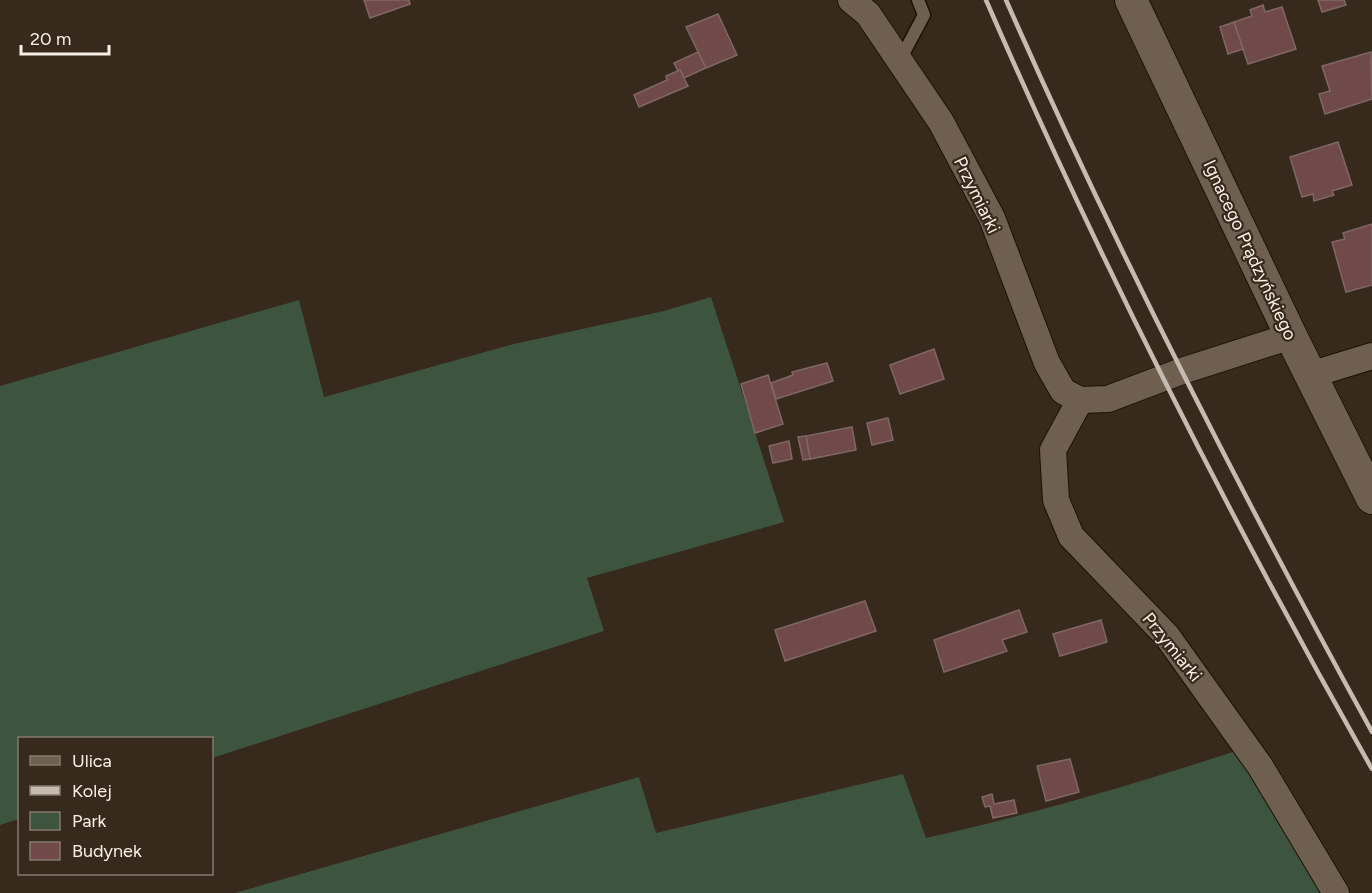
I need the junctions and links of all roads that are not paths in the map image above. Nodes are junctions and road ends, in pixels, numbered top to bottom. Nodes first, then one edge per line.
1 (851, 0) edge
2 (918, 0) edge
3 (1131, 0) edge
4 (900, 60) junction
5 (1291, 336) junction
6 (1372, 356) edge
7 (1310, 375) junction
8 (1080, 400) junction
9 (1372, 498) edge
10 (1335, 893) edge

1 - 4 street, Przymiarki
2 - 4 lane
3 - 5 street, Ignacego Prądzyńskiego
4 - 8 street, Przymiarki
5 - 7 street, Ignacego Prądzyńskiego
5 - 8 street
6 - 7 street
7 - 9 street, Ignacego Prądzyńskiego
8 - 10 street, Przymiarki

